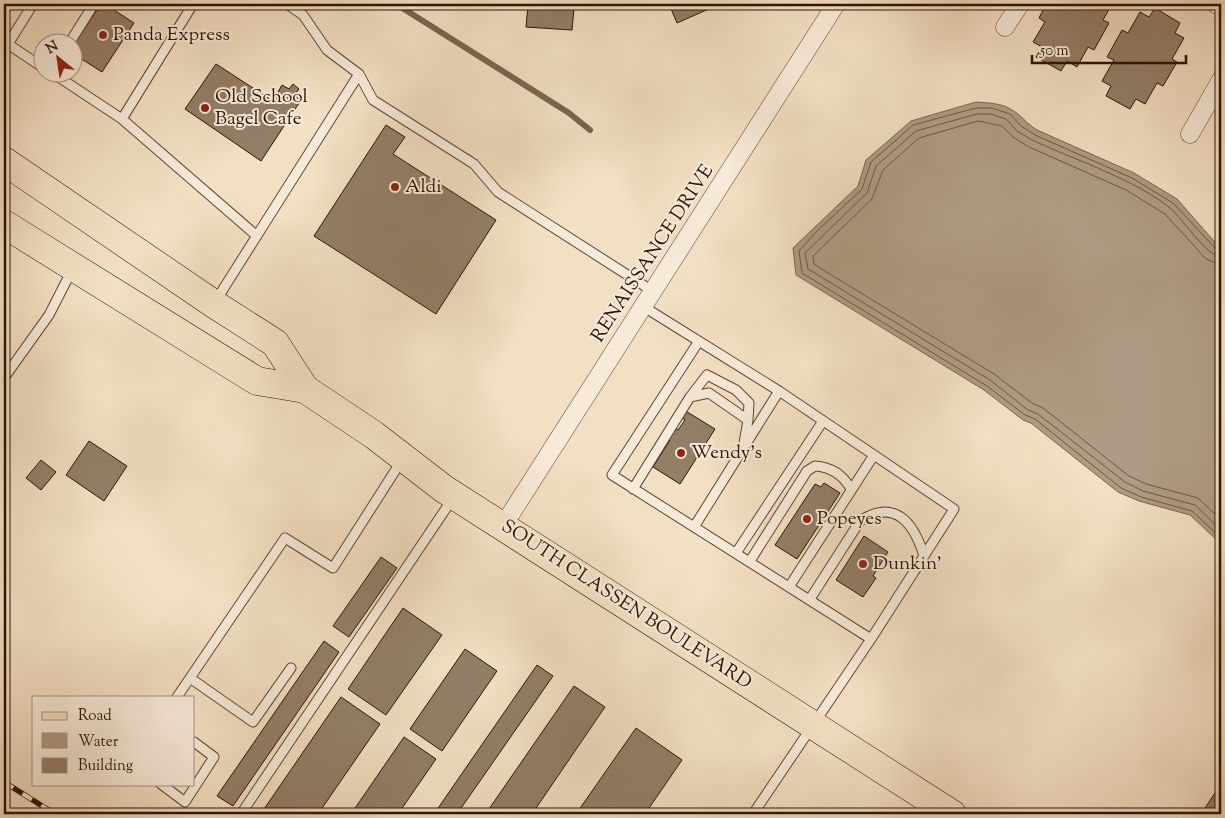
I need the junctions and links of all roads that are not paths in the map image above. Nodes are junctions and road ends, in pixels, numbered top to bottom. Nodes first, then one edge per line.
1 (34, 4) edge
2 (94, 4) edge
3 (193, 4) edge
4 (287, 4) edge
5 (836, 4) edge
6 (1020, 4) edge
7 (1216, 4) edge
8 (1221, 8) edge
9 (1005, 27) dead end
10 (76, 32) edge
11 (6, 43) edge
12 (32, 60) edge
13 (359, 74) junction
14 (1221, 80) edge
15 (66, 82) edge
16 (122, 119) junction
17 (1190, 134) dead end
18 (4, 161) edge
19 (4, 224) edge
20 (257, 236) junction
21 (73, 267) junction
22 (654, 292) junction
23 (214, 304) junction
24 (644, 307) junction
25 (699, 341) junction
26 (4, 378) edge
27 (305, 389) junction
28 (779, 391) junction
29 (690, 397) junction
30 (748, 420) junction
31 (823, 421) junction
32 (743, 449) junction
33 (874, 455) junction
34 (403, 458) junction
35 (633, 489) junction
36 (851, 490) junction
37 (454, 495) junction
38 (503, 526) junction
39 (694, 527) junction
40 (736, 553) junction
41 (924, 556) junction
42 (750, 561) junction
43 (789, 587) junction
44 (810, 599) junction
45 (871, 639) junction
46 (291, 668) dead end
47 (190, 678) junction
48 (178, 696) edge
49 (814, 726) junction
50 (195, 743) edge
51 (164, 786) edge
52 (240, 814) edge
53 (754, 814) edge
54 (952, 814) edge

1 - 11 lane
2 - 10 lane
3 - 16 lane
4 - 13 lane
5 - 22 street, RENAISSANCE DRIVE
6 - 9 street
7 - 8 street
11 - 12 lane
13 - 20 lane
13 - 22 lane
14 - 17 street
15 - 16 lane
16 - 20 lane
18 - 23 main road, SOUTH CLASSEN BOULEVARD
19 - 21 main road, SOUTH CLASSEN BOULEVARD
20 - 23 lane
21 - 26 lane
21 - 27 main road, SOUTH CLASSEN BOULEVARD
22 - 24 street, RENAISSANCE DRIVE
23 - 27 main road, SOUTH CLASSEN BOULEVARD
24 - 25 lane
24 - 38 street, RENAISSANCE DRIVE
25 - 28 lane
25 - 35 lane
27 - 34 main road, SOUTH CLASSEN BOULEVARD
28 - 31 lane
28 - 32 lane
29 - 30 lane
29 - 30 lane
29 - 35 lane
30 - 32 lane
31 - 33 lane
31 - 40 lane
32 - 39 lane
33 - 36 lane
33 - 41 lane
34 - 37 main road, SOUTH CLASSEN BOULEVARD
34 - 47 lane
35 - 39 lane
36 - 42 lane
36 - 43 lane
37 - 38 main road, SOUTH CLASSEN BOULEVARD
37 - 52 lane
38 - 49 main road, SOUTH CLASSEN BOULEVARD
39 - 40 lane
40 - 42 lane
41 - 44 lane
41 - 45 lane
42 - 43 lane
43 - 44 lane
44 - 45 lane
45 - 49 lane
46 - 47 lane
47 - 48 lane
49 - 53 lane
49 - 54 main road, SOUTH CLASSEN BOULEVARD
50 - 51 lane

